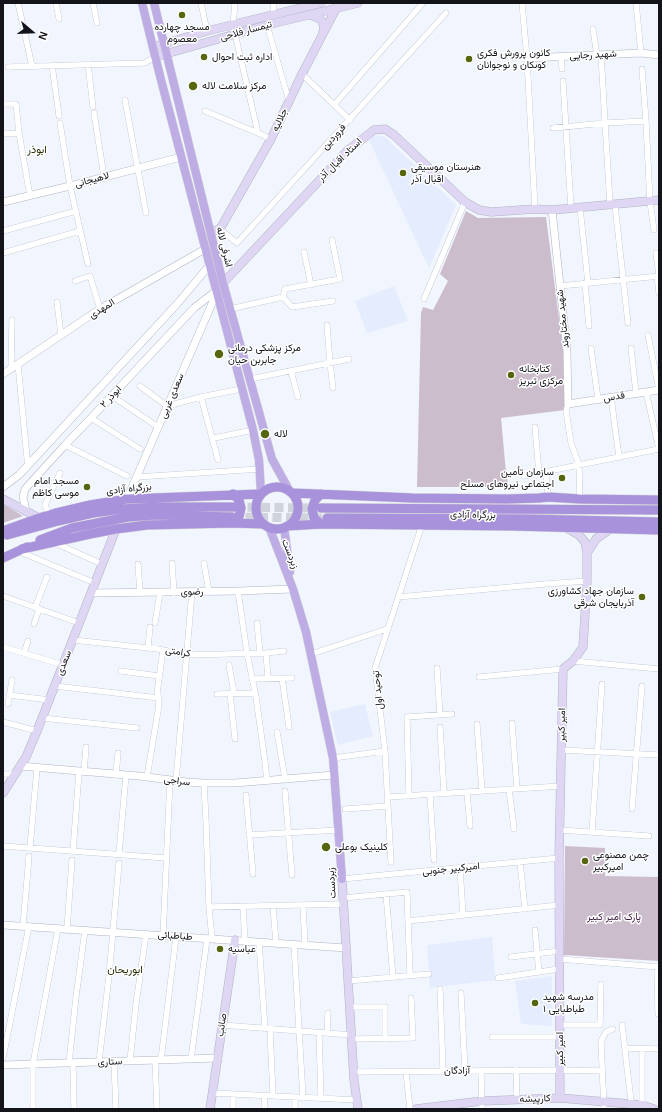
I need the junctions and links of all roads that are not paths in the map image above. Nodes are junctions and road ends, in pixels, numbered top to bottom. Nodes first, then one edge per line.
1 (18, 3) edge
2 (56, 3) edge
3 (93, 3) edge
4 (142, 3) edge
5 (154, 3) edge
6 (201, 3) edge
7 (235, 3) edge
8 (274, 3) edge
9 (321, 3) edge
10 (358, 3) edge
11 (423, 3) edge
12 (522, 3) edge
13 (636, 3) edge
14 (310, 4) edge
15 (338, 5) edge
16 (446, 13) dead end
17 (272, 15) junction
18 (309, 15) junction
19 (59, 19) dead end
20 (97, 23) dead end
21 (233, 25) junction
22 (267, 25) junction
23 (594, 29) dead end
24 (207, 31) junction
25 (323, 33) junction
26 (235, 34) junction
27 (164, 44) junction
28 (153, 47) junction
29 (166, 53) junction
30 (641, 53) junction
31 (599, 55) junction
32 (659, 55) edge
33 (561, 56) junction
34 (155, 57) junction
35 (527, 58) junction
36 (88, 64) junction
37 (52, 65) junction
38 (32, 66) junction
39 (8, 67) dead end
40 (562, 69) dead end
41 (642, 69) dead end
42 (302, 74) junction
43 (563, 82) dead end
44 (125, 100) dead end
45 (289, 101) junction
46 (3, 104) edge
47 (334, 105) junction
48 (205, 110) dead end
49 (59, 116) dead end
50 (350, 120) junction
51 (646, 121) junction
52 (60, 123) dead end
53 (605, 123) junction
54 (566, 127) junction
55 (553, 128) dead end
56 (19, 133) junction
57 (258, 133) junction
58 (3, 134) edge
59 (271, 139) junction
60 (181, 157) junction
61 (138, 168) junction
62 (104, 177) junction
63 (70, 186) junction
64 (30, 196) junction
65 (659, 200) edge
66 (3, 202) edge
67 (465, 202) junction
68 (650, 202) junction
69 (612, 205) junction
70 (571, 208) junction
71 (580, 208) junction
72 (535, 209) junction
73 (552, 210) junction
74 (76, 211) junction
75 (146, 213) dead end
76 (220, 229) junction
77 (654, 230) dead end
78 (3, 231) edge
79 (80, 231) junction
80 (210, 232) junction
81 (332, 240) dead end
82 (205, 249) junction
83 (304, 252) dead end
84 (656, 252) dead end
85 (3, 253) edge
86 (88, 264) dead end
87 (209, 266) junction
88 (658, 276) edge
89 (623, 280) junction
90 (75, 281) dead end
91 (223, 283) junction
92 (586, 283) junction
93 (311, 284) junction
94 (560, 286) junction
95 (216, 292) junction
96 (659, 293) edge
97 (284, 298) junction
98 (424, 299) dead end
99 (333, 301) dead end
100 (57, 302) dead end
101 (100, 309) junction
102 (230, 309) junction
103 (12, 320) dead end
104 (628, 323) dead end
105 (327, 326) dead end
106 (590, 326) dead end
107 (61, 335) junction
108 (648, 335) dead end
109 (591, 348) dead end
110 (631, 348) dead end
111 (349, 359) dead end
112 (330, 363) junction
113 (18, 364) junction
114 (11, 369) junction
115 (291, 371) junction
116 (3, 374) edge
117 (250, 379) junction
118 (140, 386) dead end
119 (333, 388) dead end
120 (236, 390) dead end
121 (659, 390) edge
122 (646, 392) junction
123 (636, 393) junction
124 (112, 396) junction
125 (201, 397) junction
126 (611, 397) junction
127 (298, 398) dead end
128 (598, 399) junction
129 (568, 404) junction
130 (167, 406) junction
131 (91, 418) junction
132 (158, 427) junction
133 (535, 427) dead end
134 (253, 430) junction
135 (214, 438) dead end
136 (65, 445) junction
137 (140, 449) dead end
138 (659, 449) edge
139 (620, 457) junction
140 (218, 460) dead end
141 (28, 464) junction
142 (579, 465) junction
143 (260, 469) junction
144 (546, 472) junction
145 (60, 473) dead end
146 (539, 473) junction
147 (127, 476) dead end
148 (524, 476) dead end
149 (137, 477) junction
150 (3, 487) edge
151 (291, 492) junction
152 (233, 494) junction
153 (261, 494) junction
154 (321, 494) junction
155 (544, 497) junction
156 (3, 499) edge
157 (507, 499) junction
158 (580, 499) junction
159 (127, 500) junction
160 (659, 500) edge
161 (234, 507) tunnel mouth
162 (321, 508) tunnel mouth
163 (526, 508) junction
164 (659, 510) edge
165 (26, 512) junction
166 (49, 515) junction
167 (39, 518) junction
168 (524, 519) junction
169 (232, 520) junction
170 (322, 521) junction
171 (659, 522) edge
172 (422, 525) junction
173 (266, 526) junction
174 (286, 526) junction
175 (513, 526) junction
176 (540, 527) junction
177 (565, 528) junction
178 (116, 529) junction
179 (610, 529) junction
180 (659, 530) edge
181 (3, 531) edge
182 (3, 536) edge
183 (53, 542) junction
184 (20, 550) junction
185 (587, 554) junction
186 (3, 558) edge
187 (172, 563) dead end
188 (204, 563) dead end
189 (102, 564) junction
190 (138, 564) dead end
191 (47, 577) dead end
192 (587, 581) junction
193 (95, 583) junction
194 (293, 589) junction
195 (238, 591) junction
196 (174, 592) junction
197 (192, 592) junction
198 (209, 592) junction
199 (91, 593) junction
200 (140, 593) junction
201 (160, 593) junction
202 (3, 596) edge
203 (398, 597) junction
204 (37, 609) junction
205 (79, 623) junction
206 (155, 623) dead end
207 (257, 623) dead end
208 (34, 624) dead end
209 (150, 627) dead end
210 (387, 629) junction
211 (73, 640) junction
212 (28, 641) dead end
213 (3, 647) edge
214 (148, 648) junction
215 (164, 650) junction
216 (284, 651) dead end
217 (247, 653) junction
218 (263, 653) junction
219 (24, 654) junction
220 (311, 654) junction
221 (187, 655) junction
222 (573, 661) junction
223 (63, 665) junction
224 (229, 665) dead end
225 (437, 668) dead end
226 (563, 669) junction
227 (659, 669) edge
228 (121, 671) dead end
229 (159, 676) junction
230 (479, 677) dead end
231 (268, 678) junction
232 (282, 678) junction
233 (292, 678) dead end
234 (252, 679) junction
235 (12, 680) dead end
236 (602, 684) dead end
237 (55, 686) junction
238 (642, 686) dead end
239 (232, 693) junction
240 (255, 693) junction
241 (9, 694) junction
242 (217, 694) dead end
243 (159, 698) junction
244 (50, 700) junction
245 (8, 704) dead end
246 (452, 714) dead end
247 (440, 715) junction
248 (42, 718) junction
249 (3, 722) edge
250 (512, 723) dead end
251 (477, 724) dead end
252 (288, 727) dead end
253 (440, 727) dead end
254 (137, 728) dead end
255 (37, 731) junction
256 (277, 732) dead end
257 (235, 739) dead end
258 (86, 747) dead end
259 (562, 750) junction
260 (385, 751) junction
261 (597, 752) junction
262 (118, 753) dead end
263 (636, 754) junction
264 (659, 755) edge
265 (333, 758) junction
266 (20, 766) junction
267 (37, 768) junction
268 (82, 772) junction
269 (3, 774) edge
270 (15, 774) junction
271 (116, 775) junction
272 (126, 775) junction
273 (334, 775) junction
274 (147, 777) junction
275 (285, 779) junction
276 (173, 781) junction
277 (266, 781) junction
278 (204, 783) junction
279 (561, 786) junction
280 (509, 789) junction
281 (517, 789) junction
282 (285, 791) dead end
283 (482, 791) junction
284 (467, 792) junction
285 (3, 793) edge
286 (444, 793) junction
287 (430, 794) junction
288 (246, 795) dead end
289 (409, 796) junction
290 (388, 797) junction
291 (388, 806) junction
292 (345, 809) dead end
293 (632, 809) dead end
294 (470, 826) dead end
295 (514, 829) dead end
296 (338, 830) junction
297 (560, 830) junction
298 (592, 832) junction
299 (289, 833) junction
300 (249, 835) junction
301 (649, 836) dead end
302 (3, 846) edge
303 (30, 848) junction
304 (73, 851) junction
305 (119, 854) junction
306 (29, 856) dead end
307 (166, 858) junction
308 (559, 858) junction
309 (72, 860) dead end
310 (434, 860) dead end
311 (391, 862) dead end
312 (520, 862) junction
313 (119, 863) dead end
314 (460, 868) junction
315 (253, 874) dead end
316 (292, 875) dead end
317 (342, 879) junction
318 (386, 894) junction
319 (343, 901) junction
320 (303, 905) junction
321 (559, 905) junction
322 (243, 906) junction
323 (273, 906) junction
324 (209, 907) junction
325 (525, 909) junction
326 (463, 916) junction
327 (408, 921) junction
328 (3, 925) edge
329 (26, 926) junction
330 (58, 928) junction
331 (67, 929) junction
332 (85, 930) junction
333 (535, 930) dead end
334 (113, 932) junction
335 (146, 934) junction
336 (163, 936) junction
337 (176, 936) junction
338 (210, 939) junction
339 (234, 940) junction
340 (245, 941) junction
341 (259, 942) junction
342 (276, 943) junction
343 (294, 944) junction
344 (305, 945) junction
345 (346, 948) junction
346 (537, 954) junction
347 (559, 955) junction
348 (511, 957) dead end
349 (658, 967) edge
350 (559, 969) junction
351 (539, 972) junction
352 (429, 974) dead end
353 (410, 975) junction
354 (393, 977) junction
355 (498, 978) dead end
356 (348, 981) junction
357 (601, 984) dead end
358 (440, 989) dead end
359 (461, 993) dead end
360 (411, 998) dead end
361 (350, 1007) junction
362 (328, 1013) dead end
363 (658, 1014) dead end
364 (222, 1025) junction
365 (560, 1025) junction
366 (622, 1025) dead end
367 (267, 1029) junction
368 (613, 1029) dead end
369 (300, 1031) junction
370 (319, 1033) junction
371 (327, 1033) junction
372 (352, 1037) junction
373 (492, 1037) dead end
374 (560, 1037) junction
375 (385, 1039) junction
376 (625, 1048) junction
377 (642, 1049) junction
378 (659, 1049) edge
379 (3, 1058) edge
380 (218, 1058) junction
381 (191, 1059) junction
382 (158, 1060) junction
383 (130, 1061) junction
384 (99, 1062) junction
385 (114, 1062) junction
386 (71, 1063) junction
387 (33, 1064) junction
388 (3, 1065) edge
389 (516, 1070) junction
390 (560, 1070) junction
391 (443, 1071) junction
392 (465, 1071) junction
393 (481, 1071) junction
394 (603, 1071) junction
395 (354, 1072) junction
396 (406, 1072) junction
397 (213, 1093) junction
398 (233, 1094) junction
399 (264, 1096) junction
400 (273, 1096) junction
401 (295, 1097) junction
402 (303, 1098) junction
403 (321, 1098) junction
404 (560, 1098) junction
405 (517, 1099) junction
406 (356, 1100) junction
407 (482, 1105) edge
408 (642, 1105) junction
409 (605, 1106) edge
410 (632, 1107) edge
411 (33, 1109) edge
412 (74, 1109) edge
413 (116, 1109) edge
414 (157, 1109) edge
415 (210, 1109) edge
416 (233, 1109) edge
417 (265, 1109) edge
418 (295, 1109) edge
419 (358, 1109) edge
420 (410, 1109) edge
421 (416, 1109) edge
422 (654, 1109) edge

1 - 38 street
2 - 19 street
3 - 20 street
4 - 28 main road, اشرفی لاله
5 - 27 main road, اشرفی لاله
6 - 24 street
7 - 21 street
8 - 17 street
9 - 14 main road, تیمسار فلاحی
10 - 15 main road, تیمسار فلاحی
11 - 47 street
12 - 35 street
13 - 30 street
14 - 17 main road, تیمسار فلاحی
15 - 18 main road, تیمسار فلاحی
15 - 25 main road, جلالیه
16 - 50 street, فروردین
17 - 21 main road, تیمسار فلاحی
18 - 22 main road, تیمسار فلاحی
18 - 25 main road
21 - 24 main road, تیمسار فلاحی
21 - 26 main road
22 - 26 main road, تیمسار فلاحی
22 - 45 street
23 - 31 street
24 - 27 main road, تیمسار فلاحی
25 - 42 main road, جلالیه
26 - 29 main road, تیمسار فلاحی
26 - 57 street
27 - 28 main road, تیمسار فلاحی
27 - 29 main road, اشرفی لاله
28 - 34 main road, اشرفی لاله
29 - 34 main road, تیمسار فلاحی
29 - 80 main road, اشرفی لاله
30 - 31 street, شهید رجایی
30 - 32 street, شهید رجایی
31 - 33 street, شهید رجایی
31 - 53 street
33 - 35 street, شهید رجایی
33 - 40 street
34 - 36 street
34 - 60 main road, اشرفی لاله
35 - 72 street
36 - 37 street
36 - 62 street
37 - 38 street
37 - 49 street
38 - 39 street
41 - 51 street
42 - 45 main road, جلالیه
42 - 47 street
43 - 54 street
44 - 61 street
45 - 59 main road, جلالیه
46 - 56 street
47 - 50 street
48 - 57 street
50 - 76 street, فروردین
51 - 53 street
51 - 68 street
52 - 63 street
53 - 54 street
53 - 69 street
54 - 55 street
54 - 70 street
56 - 58 street
56 - 64 street
57 - 59 street
59 - 76 main road, جلالیه
60 - 61 street, لاهیجانی
60 - 82 main road, اشرفی لاله
61 - 62 street, لاهیجانی
61 - 75 street
62 - 63 street, لاهیجانی
63 - 64 street, لاهیجانی
63 - 74 street
64 - 66 street, لاهیجانی
65 - 68 main road, استاد اقبال آذر
67 - 72 main road, استاد اقبال آذر
67 - 91 main road, استاد اقبال آذر
67 - 98 street
68 - 69 main road, استاد اقبال آذر
68 - 77 street
69 - 71 main road, استاد اقبال آذر
69 - 89 street
70 - 71 main road, استاد اقبال آذر
70 - 73 main road, استاد اقبال آذر
71 - 92 street
72 - 73 main road, استاد اقبال آذر
73 - 94 street, شهید مختاروند
74 - 78 street
74 - 79 street
76 - 80 main road
79 - 85 street
79 - 86 street
80 - 91 main road, اشرفی لاله
81 - 93 street
82 - 87 main road, اشرفی لاله
82 - 101 street, المهدی
83 - 93 street
84 - 88 street
87 - 95 main road, اشرفی لاله
87 - 141 street
88 - 89 street
88 - 96 street
89 - 92 street
89 - 104 street
90 - 101 street
91 - 102 main road, اشرفی لاله
92 - 94 street
92 - 106 street
93 - 97 street
94 - 129 street, شهید مختاروند
95 - 124 street, ابوذر ۲
95 - 130 street, سعدی غربی
95 - 134 main road, اشرفی لاله
97 - 99 street
97 - 102 street
100 - 107 street
101 - 107 street, المهدی
102 - 117 main road, اشرفی لاله
103 - 114 street
105 - 112 street
107 - 113 street, المهدی
108 - 121 street
109 - 128 street
110 - 123 street
111 - 112 street
112 - 115 street
112 - 119 street
113 - 114 street, المهدی
113 - 141 street
114 - 116 street, المهدی
115 - 117 street
115 - 127 street
117 - 151 main road, اشرفی لاله
118 - 130 street
120 - 125 street
121 - 122 street, قدس
122 - 123 street, قدس
122 - 138 street
123 - 126 street, قدس
124 - 131 street, ابوذر ۲
124 - 132 street
125 - 130 street
125 - 140 street
126 - 128 street, قدس
126 - 139 street
128 - 129 street, قدس
129 - 142 street, شهید مختاروند
130 - 132 street, سعدی غربی
131 - 136 street, ابوذر ۲
131 - 137 street
132 - 149 street, سعدی غربی
133 - 146 street
134 - 135 street
134 - 143 main road, اشرفی لاله
136 - 147 street
136 - 165 street, ابوذر ۲
138 - 139 street
139 - 142 street
141 - 150 street
142 - 144 street
142 - 158 street, شهید مختاروند
143 - 149 street
143 - 153 main road, اشرفی لاله
144 - 146 street
144 - 155 street
145 - 166 street
146 - 148 street
149 - 159 street, سعدی غربی
151 - 153 highway
151 - 154 highway, بزرگراه آزادی
151 - 174 highway
152 - 153 highway, بزرگراه آزادی
152 - 159 highway, بزرگراه آزادی
152 - 169 highway
153 - 173 highway
154 - 157 highway, بزرگراه آزادی
154 - 170 highway
155 - 157 highway, بزرگراه آزادی
155 - 158 highway, بزرگراه آزادی
155 - 163 highway
156 - 165 main road
157 - 163 highway
158 - 160 highway, بزرگراه آزادی
159 - 166 highway, بزرگراه آزادی
161 - 182 highway, بزرگراه آزادی
162 - 163 highway, بزرگراه آزادی
163 - 164 highway, بزرگراه آزادی
165 - 167 main road
166 - 167 highway, بزرگراه آزادی
167 - 181 highway, بزرگراه آزادی
168 - 170 highway, بزرگراه آزادی
168 - 171 highway, بزرگراه آزادی
168 - 175 highway
168 - 176 highway
169 - 173 highway
169 - 178 highway
169 - 184 highway
170 - 172 highway, بزرگراه آزادی
170 - 174 highway, بزرگراه آزادی
172 - 175 highway, بزرگراه آزادی
172 - 203 street, توحید اول
173 - 174 highway
173 - 194 main road, زبردست
174 - 194 main road, زبردست
175 - 176 highway, بزرگراه آزادی
176 - 177 highway, بزرگراه آزادی
177 - 179 highway, بزرگراه آزادی
177 - 185 main road
178 - 183 highway
178 - 189 main road, سعدی
179 - 180 highway, بزرگراه آزادی
179 - 185 main road
183 - 184 highway
183 - 189 street
184 - 186 highway
184 - 193 street
185 - 192 main road
187 - 196 street
188 - 198 street
189 - 193 main road, سعدی
190 - 200 street
191 - 204 street
192 - 203 street
192 - 222 main road
193 - 199 main road, سعدی
194 - 195 street, رضوی
194 - 220 main road, زبردست
195 - 198 street, رضوی
195 - 217 street
196 - 197 street, رضوی
196 - 201 street, رضوی
197 - 198 street, رضوی
197 - 221 street
199 - 200 street, رضوی
199 - 205 main road, سعدی
200 - 201 street, رضوی
201 - 206 street
202 - 204 street
203 - 210 street, توحید اول
204 - 205 street
204 - 208 street
205 - 211 main road, سعدی
207 - 218 street
209 - 214 street
210 - 220 street
210 - 260 street, توحید اول
211 - 214 street, کرامتی
211 - 223 main road, سعدی
212 - 219 street
213 - 219 street
214 - 215 street, کرامتی
215 - 221 street, کرامتی
215 - 229 street
216 - 218 street, کرامتی
217 - 218 street, کرامتی
217 - 221 street, کرامتی
217 - 234 street
218 - 231 street
219 - 223 street
220 - 265 main road, زبردست
221 - 276 street
222 - 226 main road
222 - 227 street
223 - 237 main road, سعدی
224 - 239 street
225 - 247 street
226 - 230 street
226 - 259 main road, امیر کبیر
228 - 229 street
229 - 243 street
231 - 232 street
231 - 234 street
232 - 233 street
232 - 252 street
234 - 240 street
235 - 241 street
236 - 261 street
237 - 243 street
237 - 244 main road, سعدی
238 - 263 street
239 - 240 street
239 - 242 street
239 - 257 street
240 - 277 street
241 - 244 street
241 - 245 street
243 - 274 street
244 - 248 main road, سعدی
246 - 247 street
247 - 289 street
248 - 254 street
248 - 255 main road, سعدی
249 - 255 street
250 - 281 street
251 - 283 street
253 - 286 street
255 - 266 main road, سعدی
256 - 275 street
258 - 268 street
259 - 261 street
259 - 279 main road, امیر کبیر
260 - 265 street
260 - 290 street, توحید اول
261 - 263 street
261 - 298 street
262 - 271 street
263 - 264 street
263 - 293 street
265 - 273 main road, زبردست
266 - 267 street, سراجی
266 - 270 main road, سعدی
267 - 268 street, سراجی
267 - 303 street
268 - 271 street, سراجی
268 - 304 street
269 - 270 street
270 - 285 main road, سعدی
271 - 272 street, سراجی
272 - 274 street, سراجی
272 - 305 street
273 - 275 street, سراجی
273 - 296 main road, زبردست
274 - 276 street, سراجی
275 - 277 street, سراجی
276 - 278 street, سراجی
276 - 307 street
277 - 278 street, سراجی
278 - 324 street
279 - 281 street
279 - 297 main road, امیر کبیر
280 - 281 street
280 - 283 street
280 - 295 street
282 - 299 street
283 - 284 street
284 - 286 street
284 - 294 street
286 - 287 street
287 - 289 street
287 - 310 street
288 - 300 street
289 - 290 street
290 - 291 street, توحید اول
291 - 292 street
291 - 311 street, توحید اول
296 - 299 street
296 - 317 main road, زبردست
297 - 298 street
297 - 308 main road, امیر کبیر
298 - 301 street
299 - 300 street
299 - 316 street
300 - 315 street
302 - 303 street
303 - 304 street
304 - 305 street
305 - 307 street
306 - 329 street
307 - 336 street
308 - 312 street, امیرکبیر جنوبی
308 - 321 main road, امیر کبیر
309 - 331 street
312 - 314 street, امیرکبیر جنوبی
312 - 325 street
313 - 334 street
314 - 317 street, امیرکبیر جنوبی
314 - 326 street
317 - 319 main road, زبردست
318 - 319 street
318 - 327 street
318 - 354 street
319 - 320 street
319 - 345 main road, زبردست
320 - 323 street
320 - 344 street
321 - 325 street
321 - 347 main road, امیر کبیر
322 - 323 street
322 - 324 street
322 - 340 street
323 - 342 street
324 - 338 street
325 - 326 street
326 - 327 street
327 - 353 street
328 - 329 street, طباطبائی
329 - 330 street, طباطبائی
329 - 379 street
330 - 331 street, طباطبائی
330 - 387 street
331 - 332 street, طباطبائی
332 - 334 street, طباطبائی
332 - 386 street
333 - 346 street
334 - 335 street, طباطبائی
334 - 384 street
335 - 336 street, طباطبائی
335 - 383 street
336 - 337 street, طباطبائی
337 - 338 street, طباطبائی
337 - 382 street
338 - 339 street, طباطبائی
338 - 381 street
339 - 340 street, طباطبائی
339 - 364 main road, صائب
340 - 341 street, طباطبائی
341 - 342 street, طباطبائی
341 - 367 street
342 - 343 street, طباطبائی
343 - 344 street, طباطبائی
343 - 369 street
344 - 345 street, طباطبائی
345 - 356 main road, زبردست
346 - 347 street
346 - 348 street
346 - 351 street
347 - 349 street
347 - 350 main road, امیر کبیر
349 - 363 street
350 - 351 street
350 - 365 main road, امیر کبیر
351 - 355 street
352 - 353 street
353 - 354 street
354 - 356 street
356 - 361 main road, زبردست
357 - 365 street
358 - 391 street
359 - 392 street
360 - 375 street
361 - 372 main road, زبردست
361 - 375 street
362 - 371 street
364 - 367 street
364 - 380 main road, صائب
365 - 374 main road, امیر کبیر
366 - 376 street
367 - 369 street
367 - 400 street
368 - 394 street
369 - 370 street
369 - 402 street
370 - 371 street
370 - 403 street
371 - 372 street
372 - 375 street
372 - 395 main road, زبردست
373 - 374 street
374 - 390 main road, امیر کبیر
376 - 377 street
376 - 410 street
377 - 378 street
377 - 408 street
380 - 381 street, ستاری
380 - 397 main road, صائب
381 - 382 street, ستاری
382 - 383 street, ستاری
382 - 414 street
383 - 385 street, ستاری
384 - 385 street, ستاری
384 - 386 street, ستاری
385 - 413 street
386 - 387 street, ستاری
386 - 412 street
387 - 388 street, ستاری
387 - 411 street
389 - 390 street, آزادگان
389 - 393 street, آزادگان
389 - 405 street
390 - 394 street, آزادگان
390 - 404 main road, امیر کبیر
391 - 392 street, آزادگان
391 - 396 street, آزادگان
392 - 393 street, آزادگان
393 - 407 street
394 - 409 street
395 - 396 street, آزادگان
395 - 406 main road, زبردست
396 - 420 street
397 - 398 street
397 - 415 main road, صائب
398 - 399 street
398 - 416 street
399 - 400 street
399 - 417 street
400 - 401 street
401 - 402 street
401 - 418 street
402 - 403 street
403 - 406 street
404 - 405 main road, کارپیشه
404 - 409 main road, کارپیشه
405 - 407 main road, کارپیشه
406 - 419 main road, زبردست
407 - 421 main road, کارپیشه
408 - 410 main road, کارپیشه
408 - 422 main road, کارپیشه
409 - 410 main road, کارپیشه

